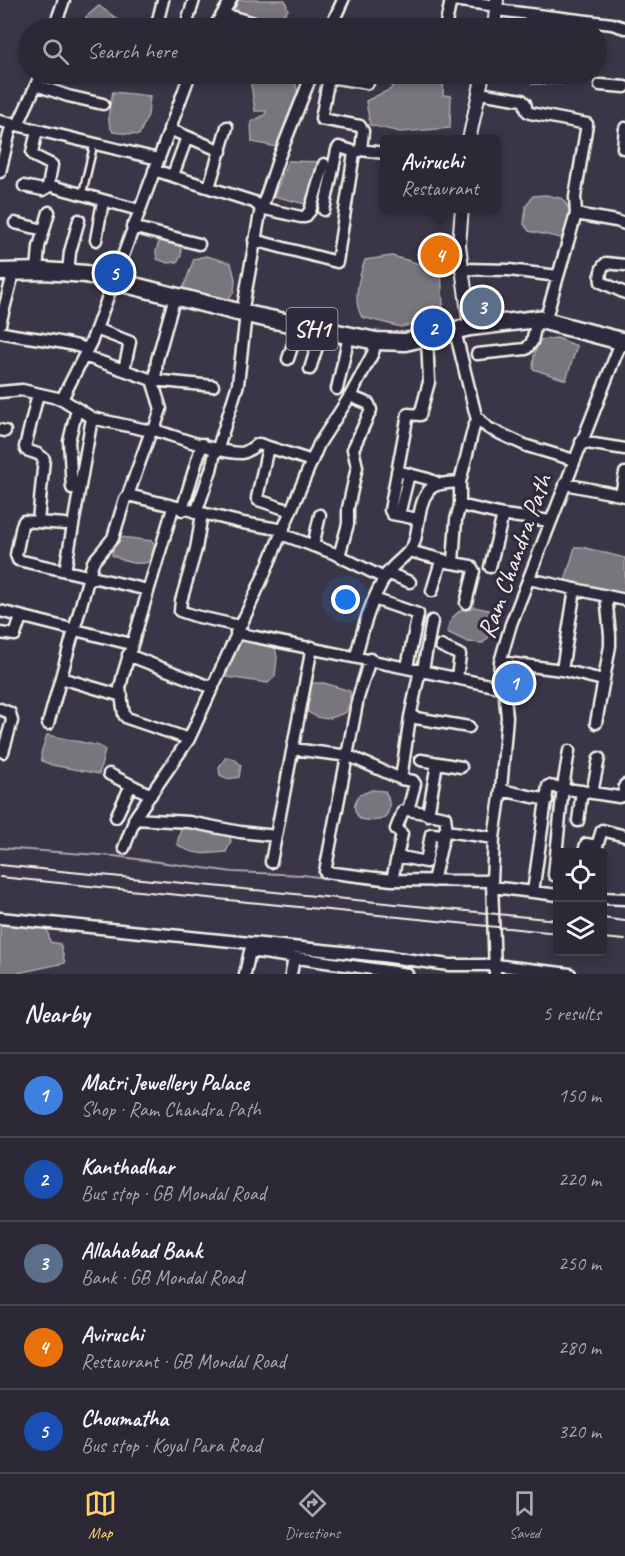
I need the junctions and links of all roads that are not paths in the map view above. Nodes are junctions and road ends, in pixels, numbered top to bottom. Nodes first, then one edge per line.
1 (64, 0) edge
2 (163, 0) edge
3 (194, 0) edge
4 (231, 0) edge
5 (343, 0) edge
6 (454, 0) edge
7 (473, 2) edge
8 (497, 5) edge
9 (223, 14) junction
10 (58, 18) edge
11 (158, 18) edge
12 (188, 18) edge
13 (220, 18) edge
14 (237, 18) edge
15 (335, 18) edge
16 (448, 18) edge
17 (545, 18) edge
18 (607, 26) edge
19 (625, 28) edge
20 (186, 84) edge
21 (308, 84) edge
22 (328, 84) edge
23 (481, 84) edge
24 (36, 85) joint
25 (600, 85) dead end
26 (625, 87) edge
27 (479, 93) junction
28 (103, 104) dead end
29 (0, 121) edge
30 (15, 124) junction
31 (227, 127) dead end
32 (625, 128) edge
33 (169, 129) junction
34 (37, 130) junction
35 (470, 135) edge
36 (187, 137) junction
37 (94, 144) junction
38 (623, 148) dead end
39 (221, 151) junction
40 (359, 151) junction
41 (380, 153) edge
42 (158, 159) junction
43 (324, 164) dead end
44 (154, 170) junction
45 (0, 172) edge
46 (173, 175) junction
47 (24, 186) dead end
48 (48, 186) junction
49 (209, 187) junction
50 (82, 195) junction
51 (103, 201) junction
52 (261, 208) junction
53 (139, 210) junction
54 (324, 210) dead end
55 (49, 212) dead end
56 (462, 213) edge
57 (576, 214) junction
58 (78, 220) dead end
59 (15, 223) dead end
60 (625, 224) edge
61 (132, 227) junction
62 (44, 230) junction
63 (96, 240) dead end
64 (254, 240) junction
65 (199, 244) dead end
66 (625, 265) edge
67 (461, 269) junction
68 (7, 271) edge
69 (37, 271) junction
70 (68, 273) junction
71 (558, 276) junction
72 (113, 281) junction
73 (625, 293) edge
74 (175, 296) junction
75 (244, 313) junction
76 (541, 320) junction
77 (0, 324) edge
78 (298, 326) junction
79 (96, 329) junction
80 (462, 329) junction
81 (322, 331) junction
82 (0, 332) edge
83 (349, 336) junction
84 (427, 338) junction
85 (376, 341) junction
86 (623, 342) edge
87 (86, 352) junction
88 (477, 354) dead end
89 (288, 359) dead end
90 (310, 369) dead end
91 (124, 370) junction
92 (153, 380) junction
93 (213, 386) dead end
94 (336, 389) dead end
95 (0, 392) edge
96 (38, 394) junction
97 (350, 396) junction
98 (62, 399) junction
99 (77, 409) junction
100 (92, 418) junction
101 (478, 418) junction
102 (153, 430) junction
103 (581, 442) junction
104 (202, 444) junction
105 (268, 447) junction
106 (217, 448) junction
107 (625, 449) edge
108 (574, 460) junction
109 (312, 461) junction
110 (397, 471) junction
111 (625, 473) edge
112 (409, 474) junction
113 (460, 482) junction
114 (440, 484) junction
115 (565, 484) junction
116 (72, 488) dead end
117 (128, 495) junction
118 (623, 495) edge
119 (460, 506) junction
120 (177, 509) junction
121 (291, 512) junction
122 (199, 514) junction
123 (320, 515) dead end
124 (399, 515) junction
125 (503, 515) junction
126 (418, 519) junction
127 (38, 521) junction
128 (551, 521) junction
129 (65, 524) dead end
130 (283, 532) junction
131 (313, 546) junction
132 (409, 551) junction
133 (339, 556) junction
134 (449, 561) junction
135 (490, 567) dead end
136 (65, 571) junction
137 (91, 576) junction
138 (386, 576) junction
139 (529, 579) junction
140 (410, 582) dead end
141 (575, 589) junction
142 (148, 590) junction
143 (432, 591) dead end
144 (606, 596) junction
145 (374, 599) junction
146 (625, 600) edge
147 (466, 603) dead end
148 (0, 611) edge
149 (21, 617) junction
150 (432, 621) dead end
151 (74, 630) junction
152 (238, 630) junction
153 (0, 633) edge
154 (441, 646) dead end
155 (312, 647) junction
156 (130, 650) junction
157 (356, 656) junction
158 (370, 659) junction
159 (500, 662) junction
160 (408, 667) junction
161 (421, 670) junction
162 (562, 670) junction
163 (61, 678) junction
164 (457, 678) junction
165 (603, 680) junction
166 (504, 687) junction
167 (213, 688) junction
168 (122, 696) junction
169 (0, 709) edge
170 (410, 717) junction
171 (596, 723) dead end
172 (48, 724) dead end
173 (470, 727) dead end
174 (189, 739) junction
175 (293, 749) junction
176 (569, 751) dead end
177 (3, 752) dead end
178 (349, 756) junction
179 (598, 758) dead end
180 (421, 760) dead end
181 (438, 763) junction
182 (461, 767) dead end
183 (109, 774) dead end
184 (401, 779) junction
185 (131, 785) junction
186 (625, 785) edge
187 (563, 787) junction
188 (501, 790) junction
189 (587, 792) junction
190 (151, 795) junction
191 (547, 800) junction
192 (408, 808) junction
193 (428, 815) junction
194 (116, 817) dead end
195 (134, 819) junction
196 (578, 821) dead end
197 (445, 832) junction
198 (276, 836) junction
199 (625, 836) edge
200 (494, 838) junction
201 (124, 848) dead end
202 (557, 848) edge
203 (585, 848) edge
204 (397, 856) junction
205 (271, 862) dead end
206 (392, 880) junction
207 (433, 881) junction
208 (492, 884) junction
209 (533, 892) junction
210 (553, 894) edge
211 (607, 898) edge
212 (625, 899) edge
213 (0, 918) edge
214 (250, 947) junction
215 (294, 958) junction
216 (495, 969) edge
217 (344, 970) edge
218 (393, 973) edge
219 (246, 974) edge
220 (291, 974) edge
221 (407, 974) edge
222 (570, 974) edge

1 - 10 street
2 - 11 street
3 - 12 street
4 - 9 street
5 - 15 street
6 - 7 street
6 - 16 street
7 - 8 street
8 - 17 street
9 - 13 street
9 - 14 street
18 - 19 street
20 - 33 street
21 - 52 street
22 - 40 street
23 - 27 street
24 - 28 street
24 - 30 street
25 - 26 street
27 - 35 street
27 - 57 street
29 - 30 street
30 - 34 street
30 - 45 street
31 - 39 street
32 - 38 street
33 - 36 street
33 - 42 street
34 - 37 street
34 - 48 street
36 - 39 street
36 - 46 street
37 - 42 street
37 - 50 lane
39 - 49 street
40 - 41 street
40 - 54 street
40 - 64 street
42 - 44 street
43 - 52 street
44 - 46 street
44 - 53 street
46 - 49 street
47 - 48 street
48 - 50 street
49 - 52 street
50 - 51 street
51 - 53 street
51 - 63 street
52 - 64 street
53 - 61 street
55 - 62 street
56 - 67 street
57 - 60 street
57 - 71 street
58 - 70 street
59 - 62 street
61 - 65 street
61 - 72 street
62 - 69 street
64 - 75 street
66 - 73 street
67 - 71 street
67 - 80 street
68 - 69 main road, SH1
68 - 77 street
69 - 70 main road, SH1
70 - 72 main road, SH1
71 - 76 street
72 - 74 main road, SH1
72 - 79 street
74 - 75 main road, SH1
74 - 92 street
75 - 78 main road, SH1
75 - 106 street
76 - 80 main road, SH1
76 - 86 main road, SH1
76 - 88 street
78 - 81 main road, SH1
78 - 89 street
79 - 87 street
79 - 91 street
80 - 84 main road, SH1
80 - 101 street
81 - 83 main road, SH1
81 - 90 street
82 - 87 street
83 - 85 main road, SH1
83 - 94 street
84 - 85 main road, SH1
84 - 110 street
85 - 97 street
86 - 103 street, Ram Chandra Path
87 - 91 street
87 - 98 street
91 - 92 street
92 - 93 street
92 - 102 street
95 - 96 street
96 - 98 street
96 - 127 street
97 - 109 street
97 - 133 street
98 - 99 street
99 - 100 street
99 - 116 street
100 - 102 street
100 - 136 street
101 - 108 street
101 - 113 street
102 - 104 street
102 - 117 street
103 - 107 street
103 - 108 street, Ram Chandra Path
104 - 106 street
104 - 120 street
105 - 106 street
105 - 109 street
105 - 121 street
106 - 122 street
108 - 115 street, Ram Chandra Path
109 - 121 street
110 - 112 street
110 - 124 street
111 - 118 street
112 - 114 street
112 - 124 street
113 - 114 street
113 - 119 street
114 - 126 street
115 - 118 street
115 - 128 street, Ram Chandra Path
117 - 120 street
117 - 137 street
119 - 125 street
119 - 134 street
120 - 122 street
120 - 142 street
121 - 130 street
122 - 130 street
122 - 152 street
123 - 131 street
124 - 126 street
125 - 128 street
125 - 135 street
126 - 132 street
127 - 129 street
127 - 136 street
128 - 139 street, Ram Chandra Path
130 - 131 street
130 - 152 street
131 - 133 street
132 - 134 street
132 - 138 street
133 - 138 street
134 - 143 street
134 - 147 street
136 - 137 street
137 - 142 street
137 - 151 street
138 - 140 street
138 - 145 street
139 - 141 street
139 - 159 street, Ram Chandra Path
141 - 144 street
141 - 162 street
142 - 156 street
144 - 146 street
144 - 165 street
145 - 157 street
145 - 160 street
148 - 149 street
149 - 151 street
149 - 153 street
150 - 161 street
151 - 156 street
151 - 163 street
152 - 155 street
152 - 167 street
154 - 164 street
155 - 157 street
155 - 175 street
156 - 167 street
156 - 168 street
157 - 158 street
158 - 160 street
158 - 178 street
159 - 162 street
159 - 166 street, Ram Chandra Path
160 - 161 street
161 - 164 street
161 - 170 street
162 - 165 street
163 - 168 street
163 - 172 street
164 - 166 street
165 - 171 street
166 - 188 street, Ram Chandra Path
167 - 174 street
168 - 174 street
169 - 177 street
170 - 173 street
170 - 184 street
174 - 190 street
175 - 178 street
175 - 198 street
176 - 187 street
178 - 184 street
178 - 206 street
179 - 189 street
180 - 181 street
181 - 182 street
181 - 193 street
183 - 185 street
184 - 192 street
185 - 190 street
185 - 194 street
186 - 189 street
187 - 189 street
187 - 191 street
187 - 202 street
188 - 191 street
188 - 200 street, Ram Chandra Path
189 - 196 street
190 - 195 street
191 - 209 street
192 - 193 street
192 - 204 street
193 - 197 street
195 - 198 street
195 - 201 street
197 - 200 street
197 - 204 street
197 - 207 street
198 - 205 street
199 - 203 street
200 - 208 street, Ram Chandra Path
204 - 206 street
206 - 207 street
207 - 208 street
208 - 209 street
208 - 216 street, Ram Chandra Path
209 - 210 street
211 - 212 street
213 - 214 street
214 - 215 street
214 - 216 street
214 - 219 street
215 - 217 street
215 - 220 street
216 - 222 street
217 - 218 street
218 - 221 street

